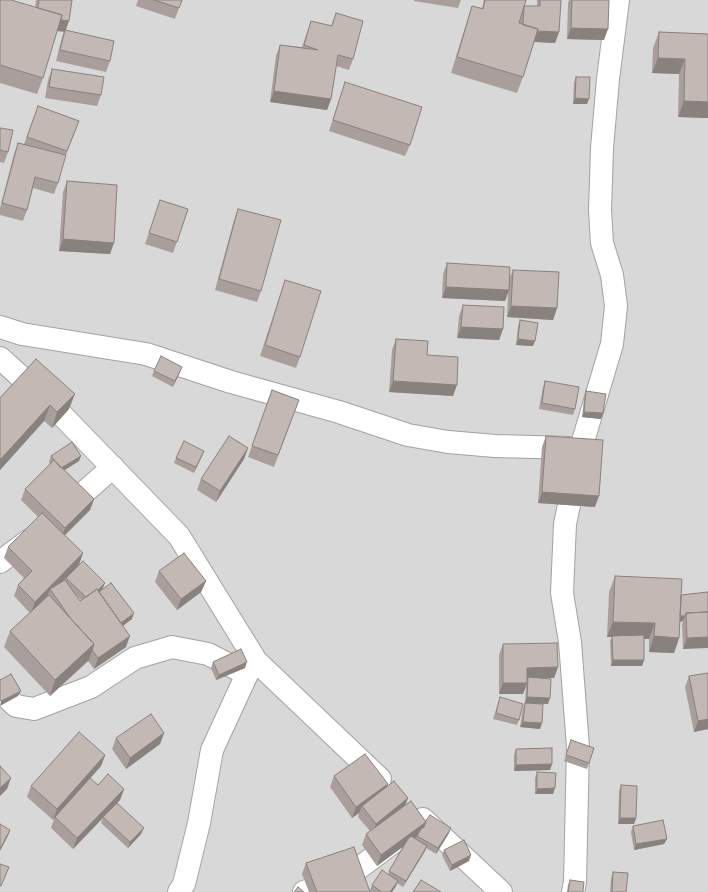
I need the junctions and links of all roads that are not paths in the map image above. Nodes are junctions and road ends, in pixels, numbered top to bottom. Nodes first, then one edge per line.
1 (618, 0) edge
2 (0, 327) edge
3 (0, 358) edge
4 (581, 448) junction
5 (113, 467) junction
6 (0, 562) edge
7 (252, 668) junction
8 (0, 691) edge
9 (408, 805) junction
10 (392, 844) junction
11 (179, 892) edge
12 (304, 892) edge
13 (360, 892) edge
14 (501, 892) edge
15 (573, 892) edge

1 - 4 street
2 - 4 street
3 - 5 street
4 - 15 street
5 - 6 street
5 - 7 street
7 - 8 street
7 - 9 street
7 - 11 street
9 - 10 street
9 - 14 street
10 - 12 street
10 - 13 street

